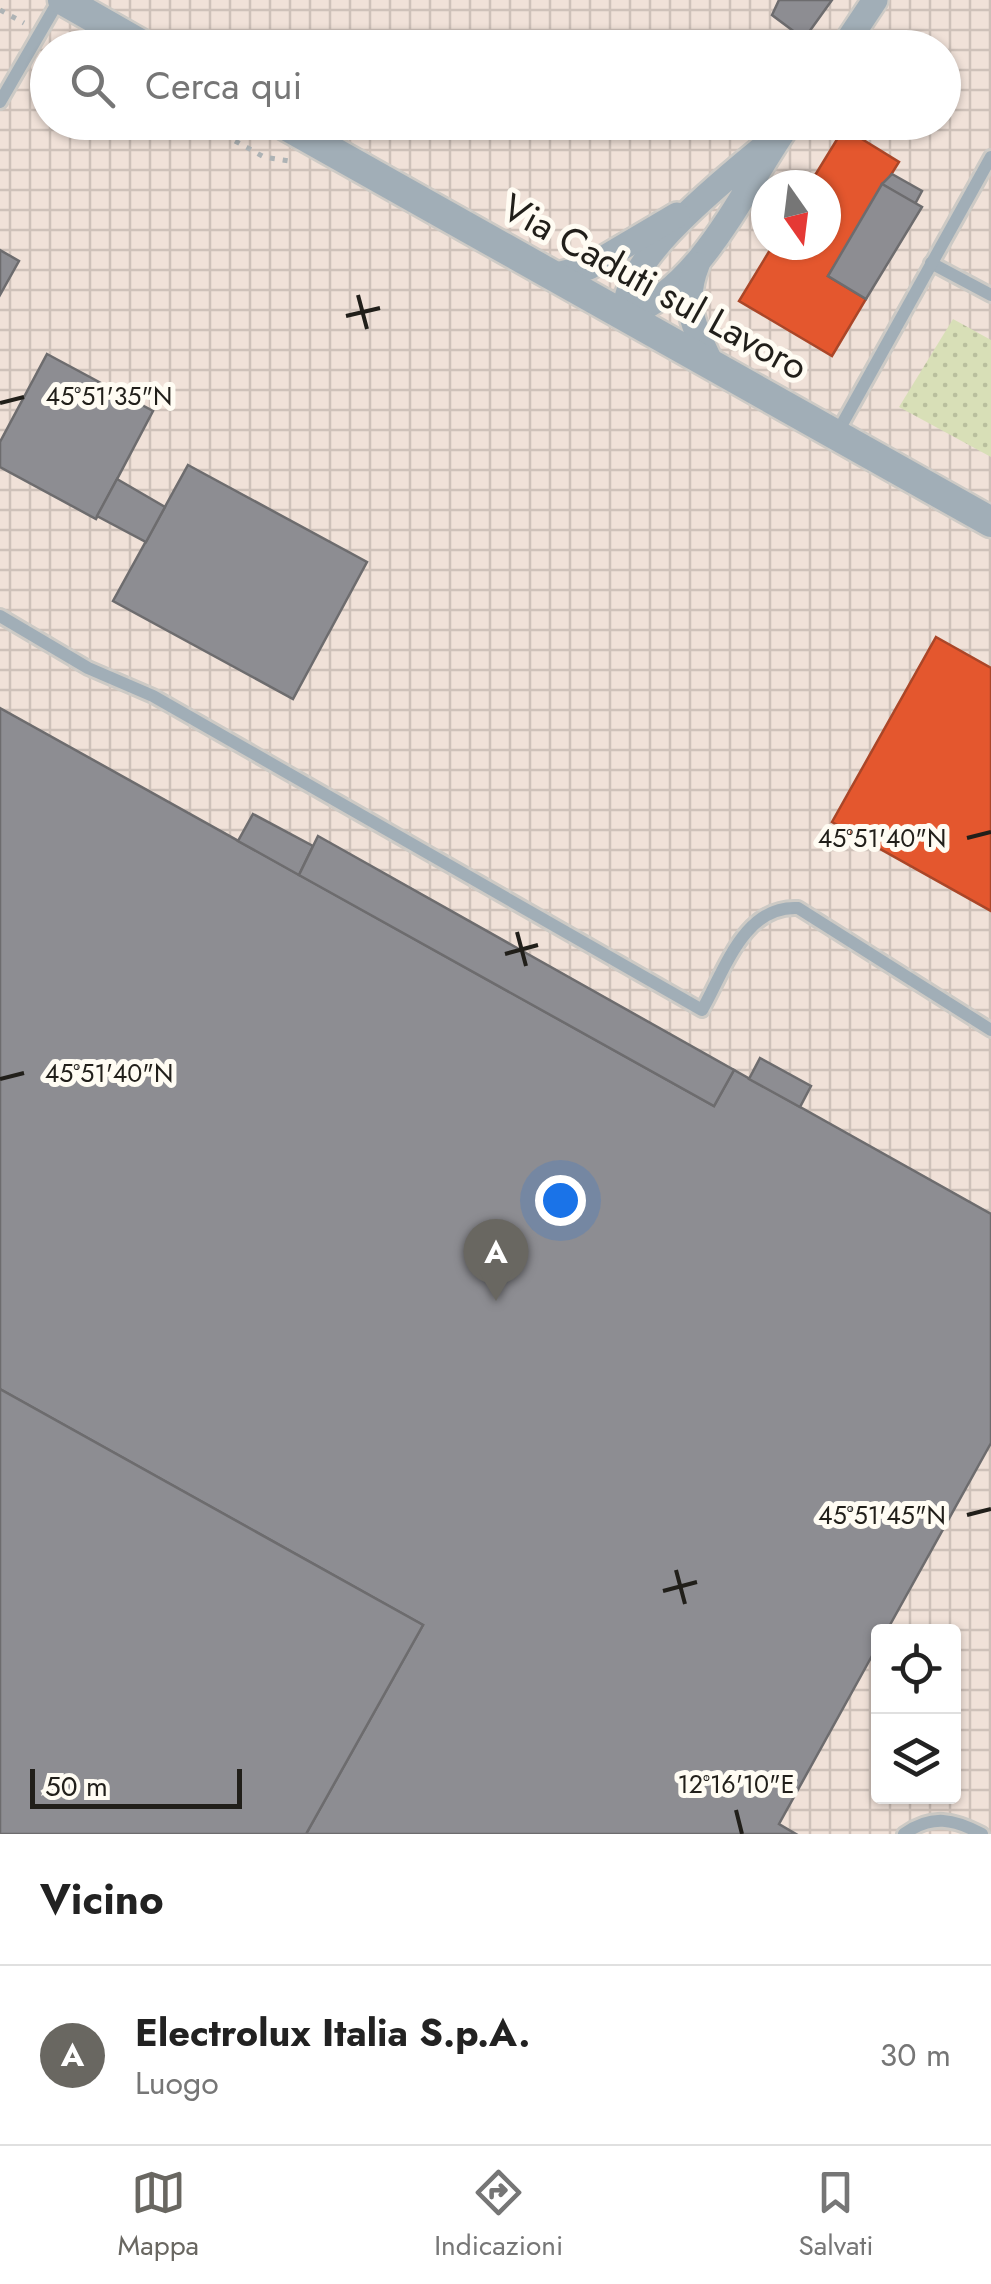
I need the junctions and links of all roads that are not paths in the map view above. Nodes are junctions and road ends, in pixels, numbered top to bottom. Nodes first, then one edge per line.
1 (61, 0) edge
2 (875, 0) edge
3 (43, 30) edge
4 (115, 30) edge
5 (855, 30) edge
6 (30, 52) edge
7 (0, 102) edge
8 (312, 140) edge
9 (771, 140) edge
10 (778, 140) edge
11 (991, 156) edge
12 (707, 198) junction
13 (700, 256) junction
14 (931, 264) junction
15 (553, 276) junction
16 (991, 295) edge
17 (626, 316) junction
18 (712, 365) junction
19 (836, 435) junction
20 (991, 522) edge
21 (0, 616) edge
22 (991, 1030) edge
23 (904, 1834) edge
24 (982, 1834) edge

1 - 3 lane
1 - 4 street
2 - 5 street
6 - 7 lane
8 - 15 street, Via Caduti sul Lavoro
9 - 12 street
10 - 13 street
11 - 14 lane
12 - 15 street
12 - 17 street
13 - 17 street
13 - 18 street
14 - 16 lane
14 - 19 lane
15 - 17 street, Via Caduti sul Lavoro
17 - 18 street, Via Caduti sul Lavoro
18 - 19 street, Via Caduti sul Lavoro
19 - 20 street, Via Caduti sul Lavoro
21 - 22 lane
23 - 24 lane

